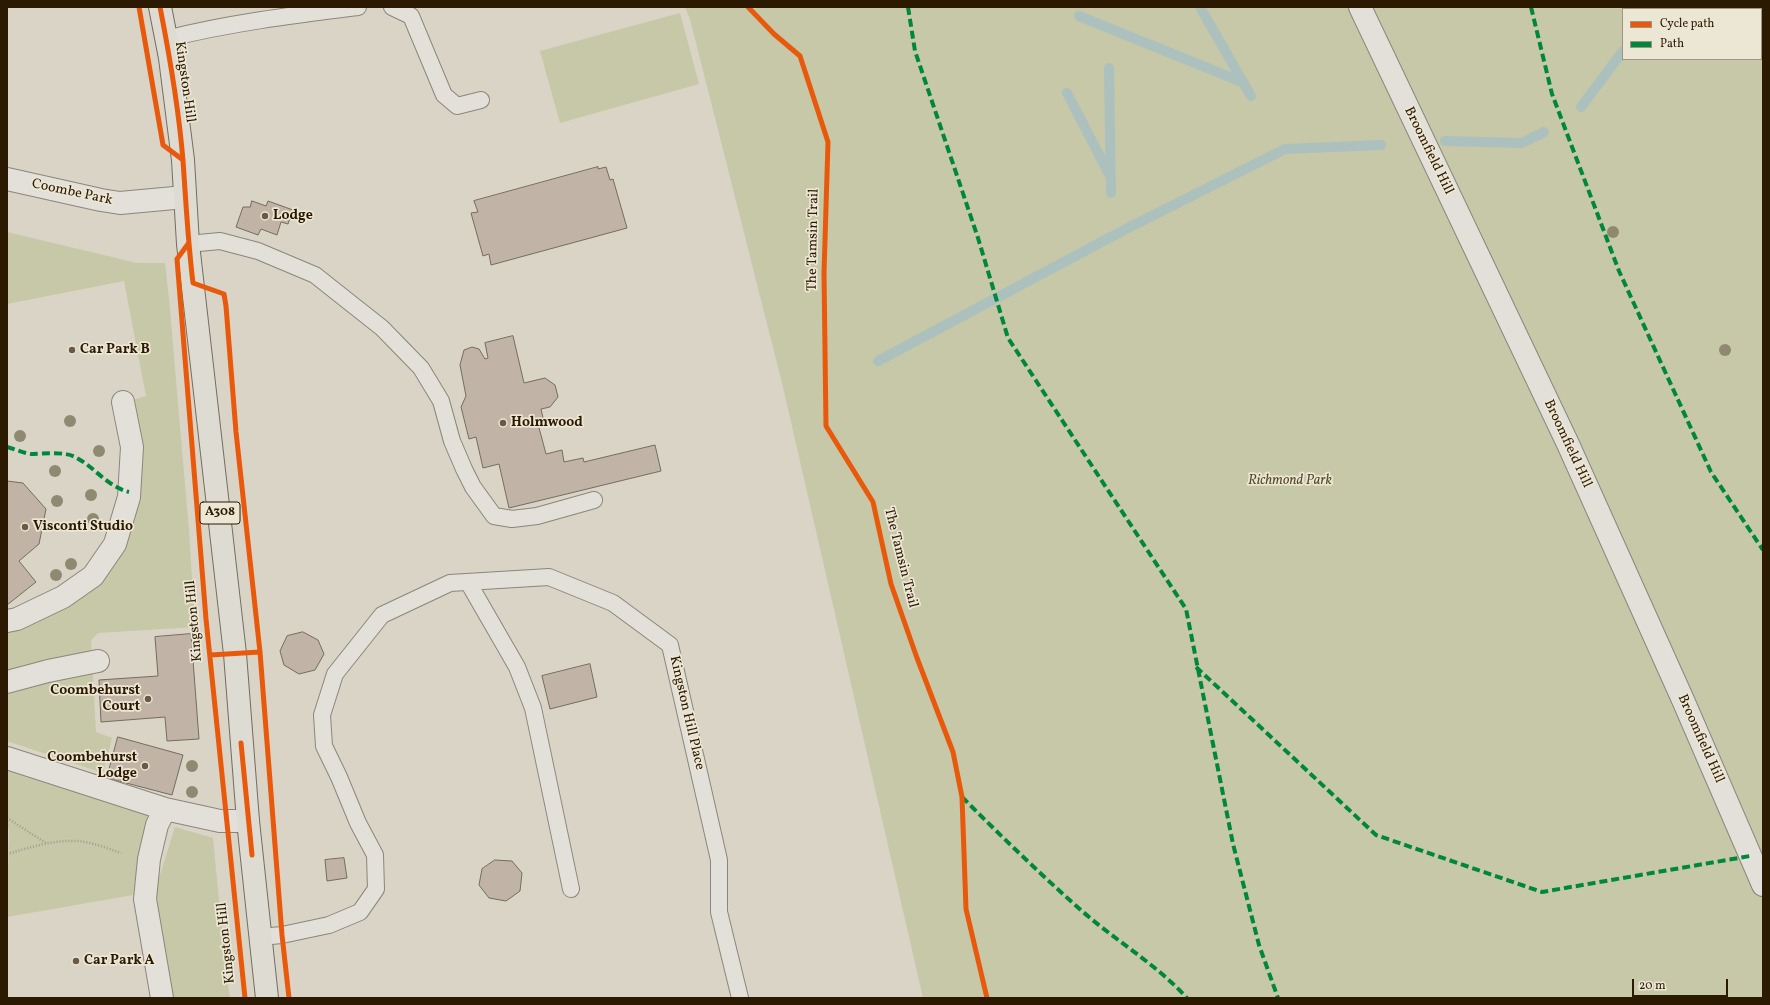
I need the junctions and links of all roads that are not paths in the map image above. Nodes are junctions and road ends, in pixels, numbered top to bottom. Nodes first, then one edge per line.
1 (160, 7) edge
2 (358, 7) edge
3 (392, 7) edge
4 (1360, 7) edge
5 (166, 39) junction
6 (480, 100) dead end
7 (7, 179) edge
8 (185, 197) junction
9 (188, 244) junction
10 (123, 402) dead end
11 (594, 500) dead end
12 (468, 582) junction
13 (7, 621) edge
14 (98, 661) dead end
15 (7, 682) edge
16 (7, 758) edge
17 (165, 809) junction
18 (248, 821) junction
19 (1763, 885) edge
20 (571, 889) dead end
21 (260, 937) junction
22 (162, 998) edge
23 (267, 998) edge
24 (740, 998) edge

1 - 5 main road, Kingston Hill / A308
2 - 5 lane
3 - 6 lane
4 - 19 street, Broomfield Hill
5 - 8 main road, Kingston Hill / A308
7 - 8 street, Coombe Park
8 - 9 main road, Kingston Hill / A308
9 - 11 lane
9 - 18 main road, Kingston Hill / A308
10 - 13 street
12 - 20 lane
12 - 21 lane, Kingston Hill Place
12 - 24 lane, Kingston Hill Place
14 - 15 street
16 - 17 street
17 - 18 street
17 - 22 street
18 - 21 main road, Kingston Hill / A308
21 - 23 main road, Kingston Hill / A308

